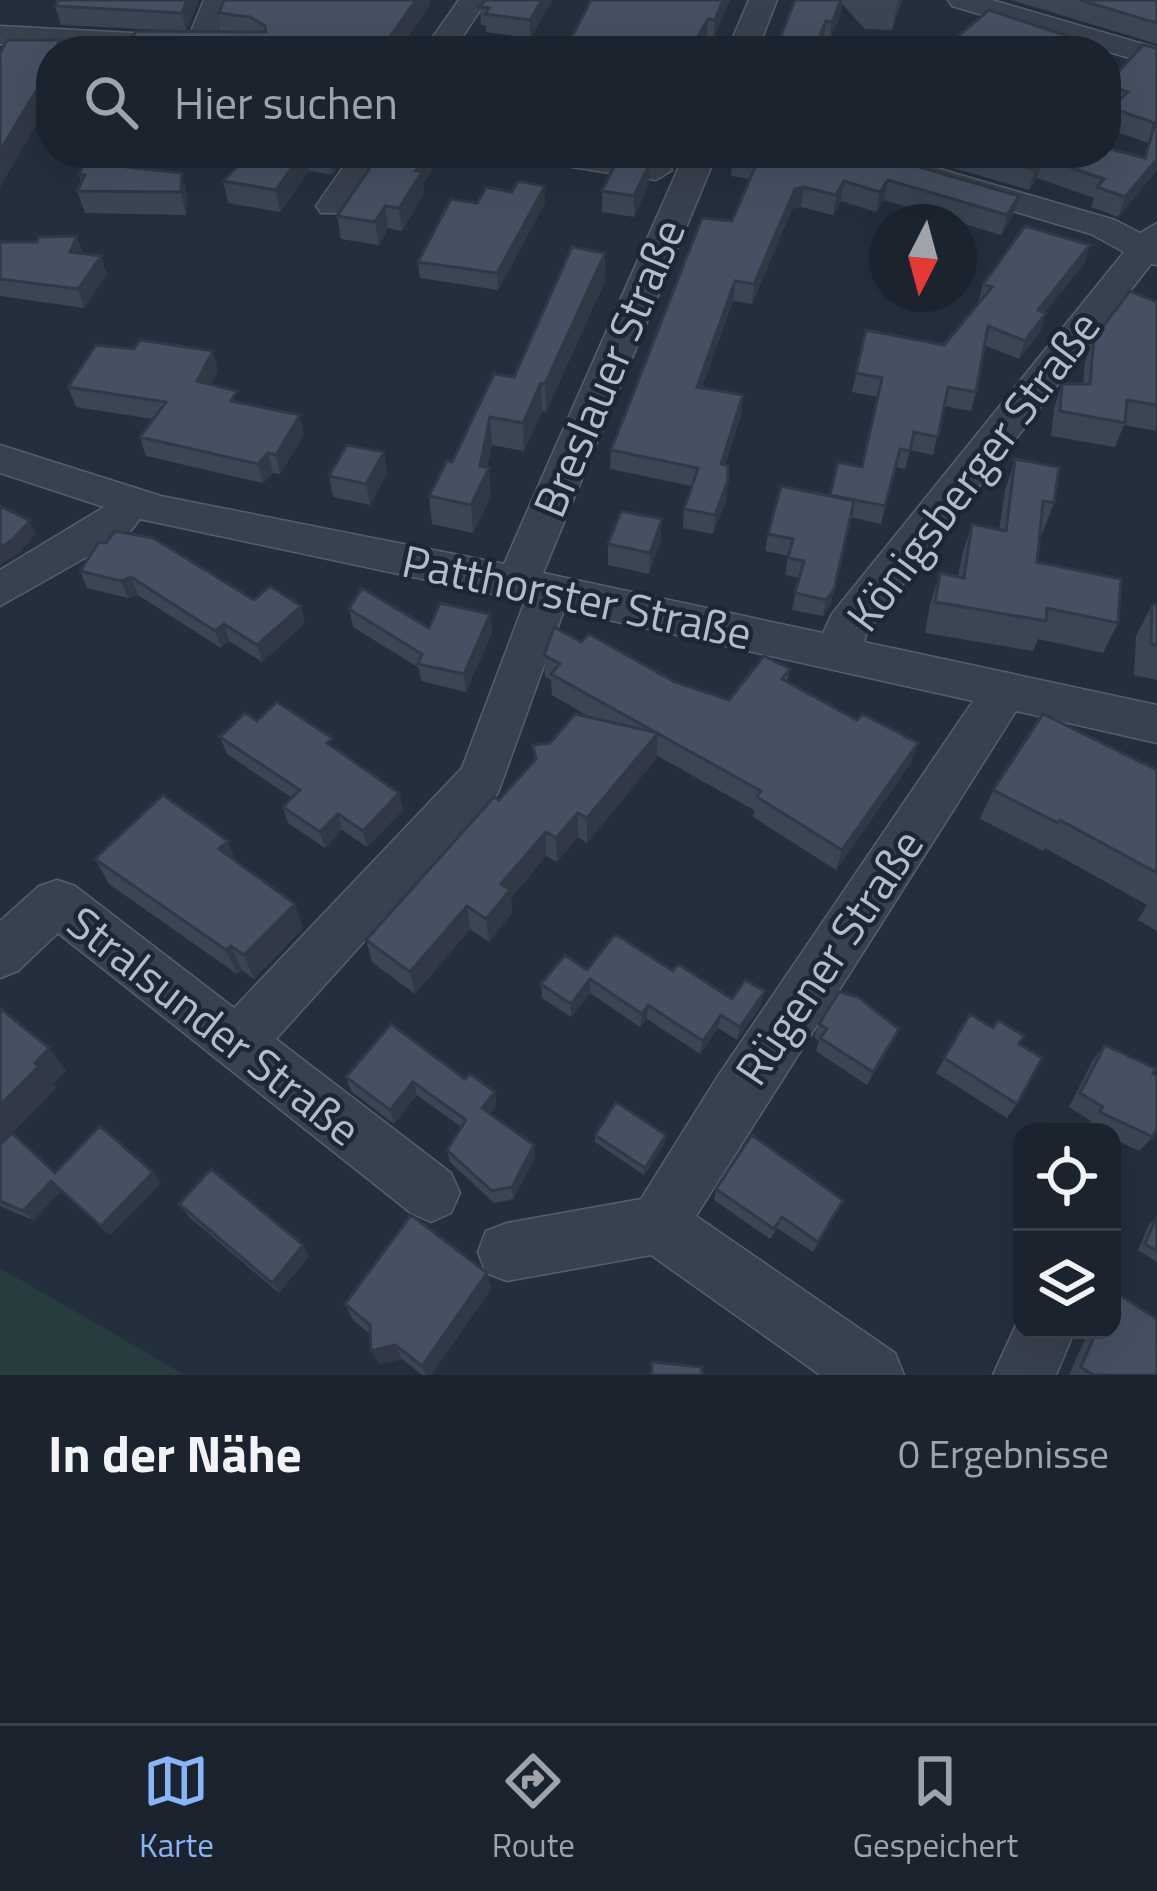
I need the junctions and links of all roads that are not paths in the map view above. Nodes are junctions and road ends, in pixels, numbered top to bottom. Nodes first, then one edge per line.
1 (7, 0) edge
2 (218, 0) edge
3 (472, 0) edge
4 (763, 0) edge
5 (962, 0) edge
6 (0, 13) edge
7 (0, 35) edge
8 (204, 36) edge
9 (448, 36) edge
10 (748, 36) edge
11 (1085, 36) edge
12 (36, 37) edge
13 (1121, 46) edge
14 (1157, 57) edge
15 (359, 168) edge
16 (643, 168) edge
17 (695, 168) edge
18 (901, 168) edge
19 (656, 170) dead end
20 (333, 206) dead end
21 (1153, 246) edge
22 (0, 459) edge
23 (130, 502) junction
24 (534, 586) junction
25 (0, 590) edge
26 (839, 656) junction
27 (997, 690) junction
28 (1157, 724) edge
29 (0, 954) edge
30 (236, 1044) junction
31 (431, 1193) dead end
32 (658, 1225) junction
33 (507, 1252) dead end
34 (1041, 1339) edge
35 (873, 1375) edge
36 (1024, 1375) edge

1 - 6 street
2 - 8 street
3 - 9 street
4 - 10 street
5 - 11 street
7 - 12 street
13 - 14 street
15 - 20 street
16 - 19 street
17 - 24 street, Breslauer Straße
18 - 21 street
21 - 26 street, Königsberger Straße
22 - 23 street, Patthorster Straße
23 - 24 street, Patthorster Straße
23 - 25 street
24 - 26 street, Patthorster Straße
24 - 30 street, Breslauer Straße
26 - 27 street, Patthorster Straße
27 - 28 street, Patthorster Straße
27 - 32 street, Rügener Straße
29 - 30 street, Stralsunder Straße
30 - 31 street, Stralsunder Straße
32 - 33 street
32 - 35 street
34 - 36 street

